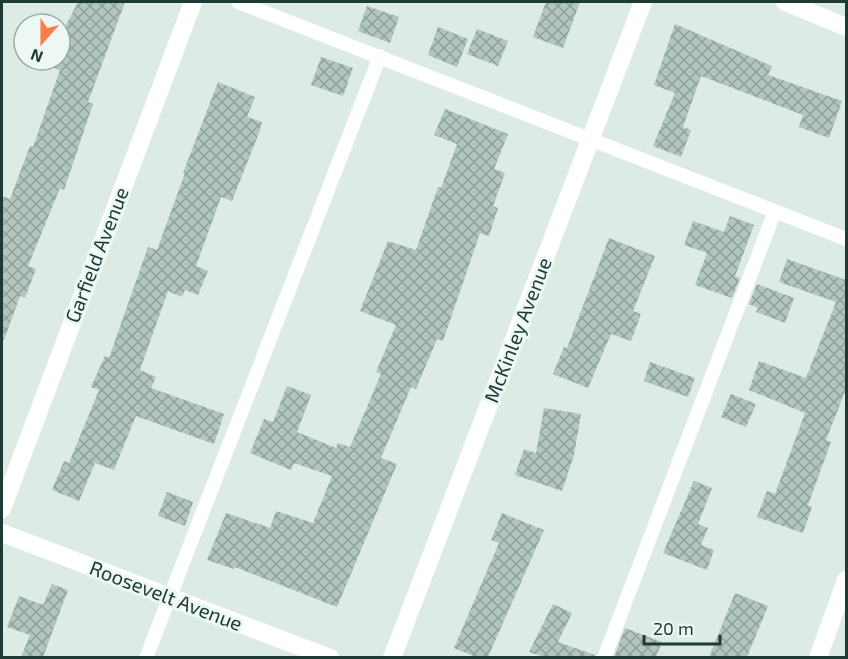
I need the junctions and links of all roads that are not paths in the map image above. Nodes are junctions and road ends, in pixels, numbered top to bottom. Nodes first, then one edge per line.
1 (193, 2) edge
2 (238, 2) edge
3 (643, 2) edge
4 (785, 2) edge
5 (846, 27) edge
6 (380, 56) junction
7 (592, 138) junction
8 (775, 211) junction
9 (846, 240) edge
10 (2, 509) edge
11 (2, 533) edge
12 (846, 580) edge
13 (168, 598) junction
14 (146, 657) edge
15 (330, 657) edge
16 (392, 657) edge
17 (604, 657) edge
18 (818, 657) edge

1 - 10 street, Garfield Avenue
2 - 6 lane
3 - 7 street, McKinley Avenue
4 - 5 street
6 - 7 lane
6 - 13 lane
7 - 8 lane
7 - 16 street, McKinley Avenue
8 - 9 lane
8 - 17 lane
11 - 13 street, Roosevelt Avenue
12 - 18 street
13 - 14 lane
13 - 15 street, Roosevelt Avenue

